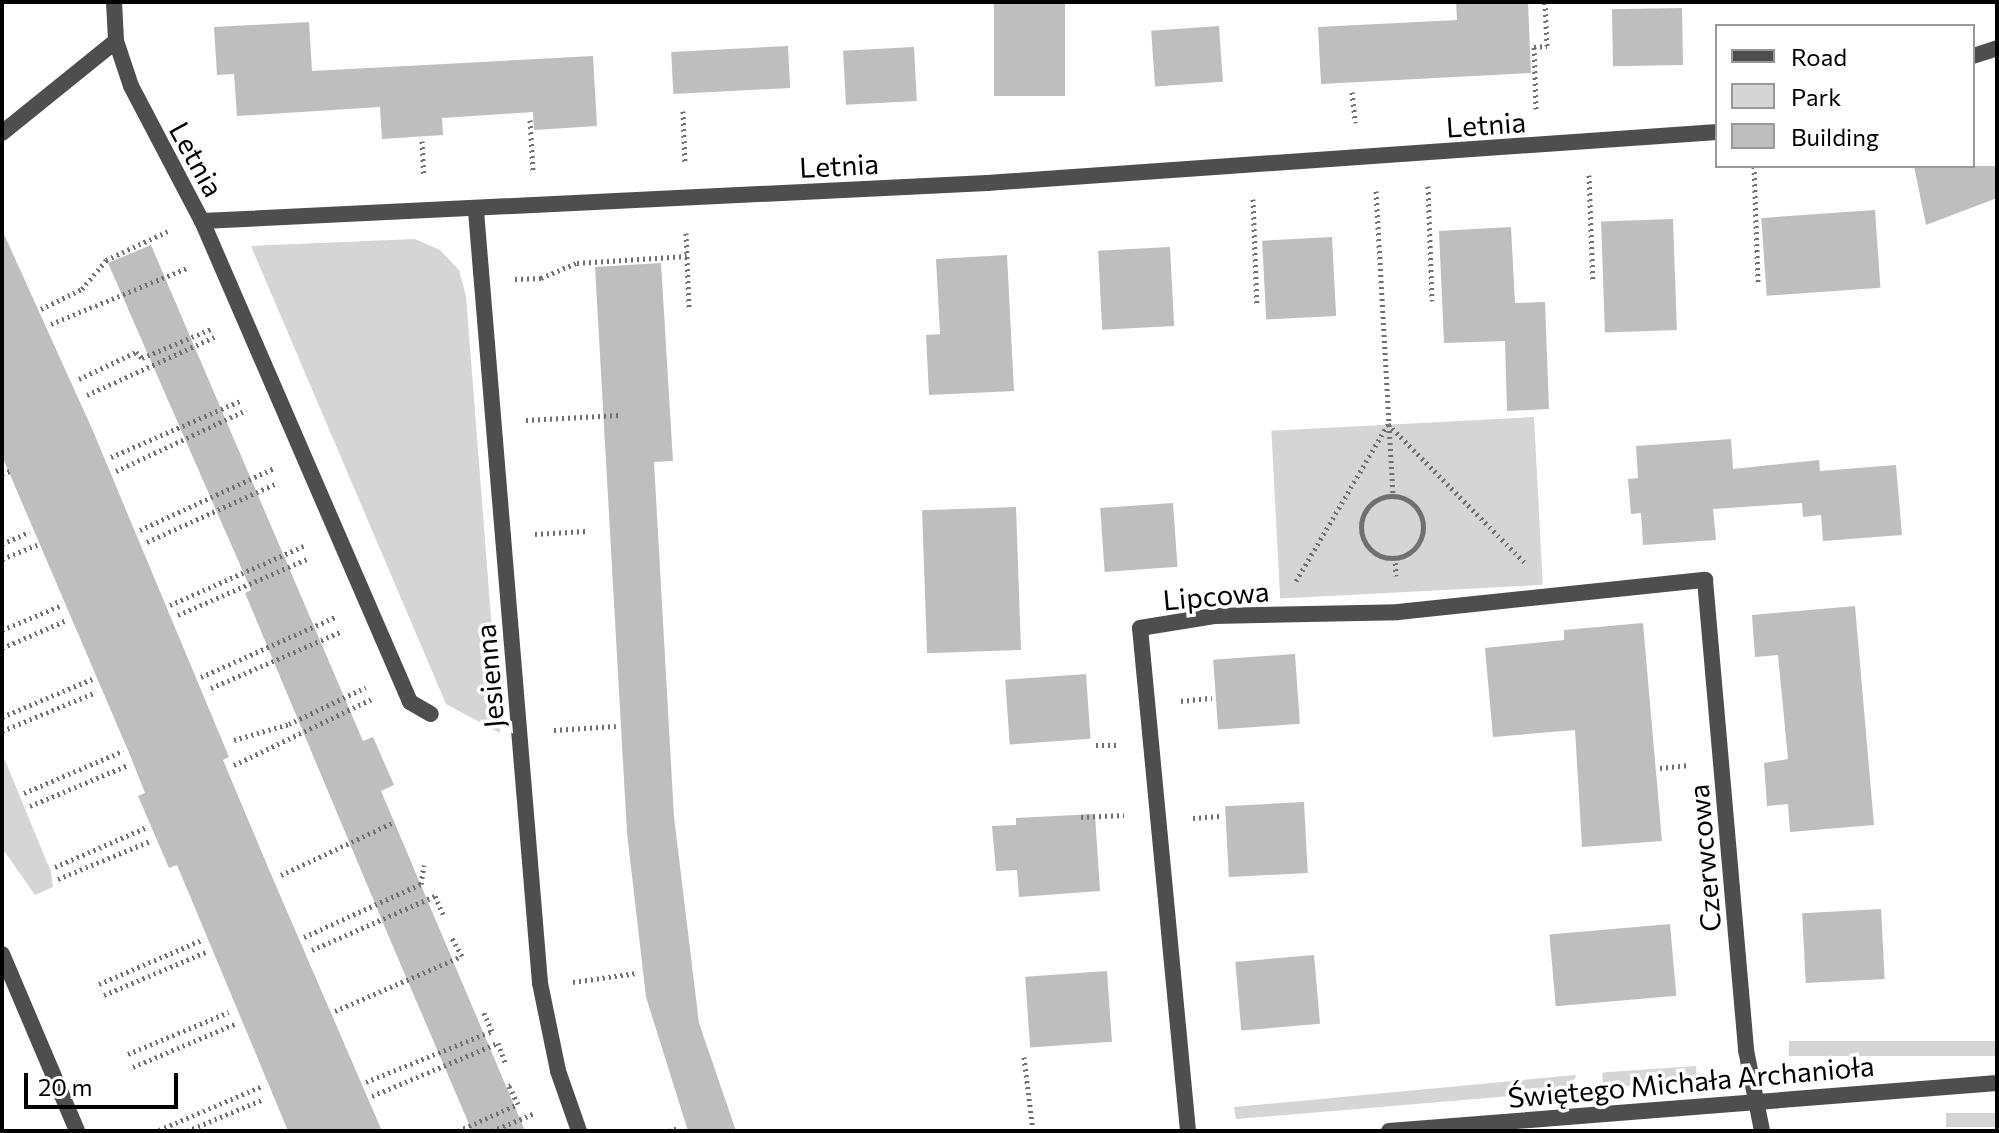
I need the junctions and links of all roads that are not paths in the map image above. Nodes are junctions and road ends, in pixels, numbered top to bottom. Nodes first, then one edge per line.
1 (114, 2) edge
2 (116, 41) junction
3 (1997, 48) edge
4 (1975, 55) edge
5 (1715, 132) edge
6 (2, 133) edge
7 (476, 211) junction
8 (201, 219) junction
9 (1705, 580) joint
10 (431, 714) dead end
11 (2, 954) edge
12 (1997, 1083) edge
13 (1756, 1102) junction
14 (77, 1131) edge
15 (579, 1131) edge
16 (1188, 1131) edge
17 (1389, 1131) edge
18 (1762, 1131) edge

1 - 2 street, Letnia
2 - 6 street
2 - 8 street, Letnia
3 - 4 street
5 - 7 street, Letnia
7 - 8 street, Letnia
7 - 15 street, Jesienna
8 - 10 street
9 - 13 street, Czerwcowa
9 - 16 street, Lipcowa
11 - 14 street
12 - 13 street, Świętego Michała Archanioła
13 - 17 street, Świętego Michała Archanioła
13 - 18 street, Czerwcowa

